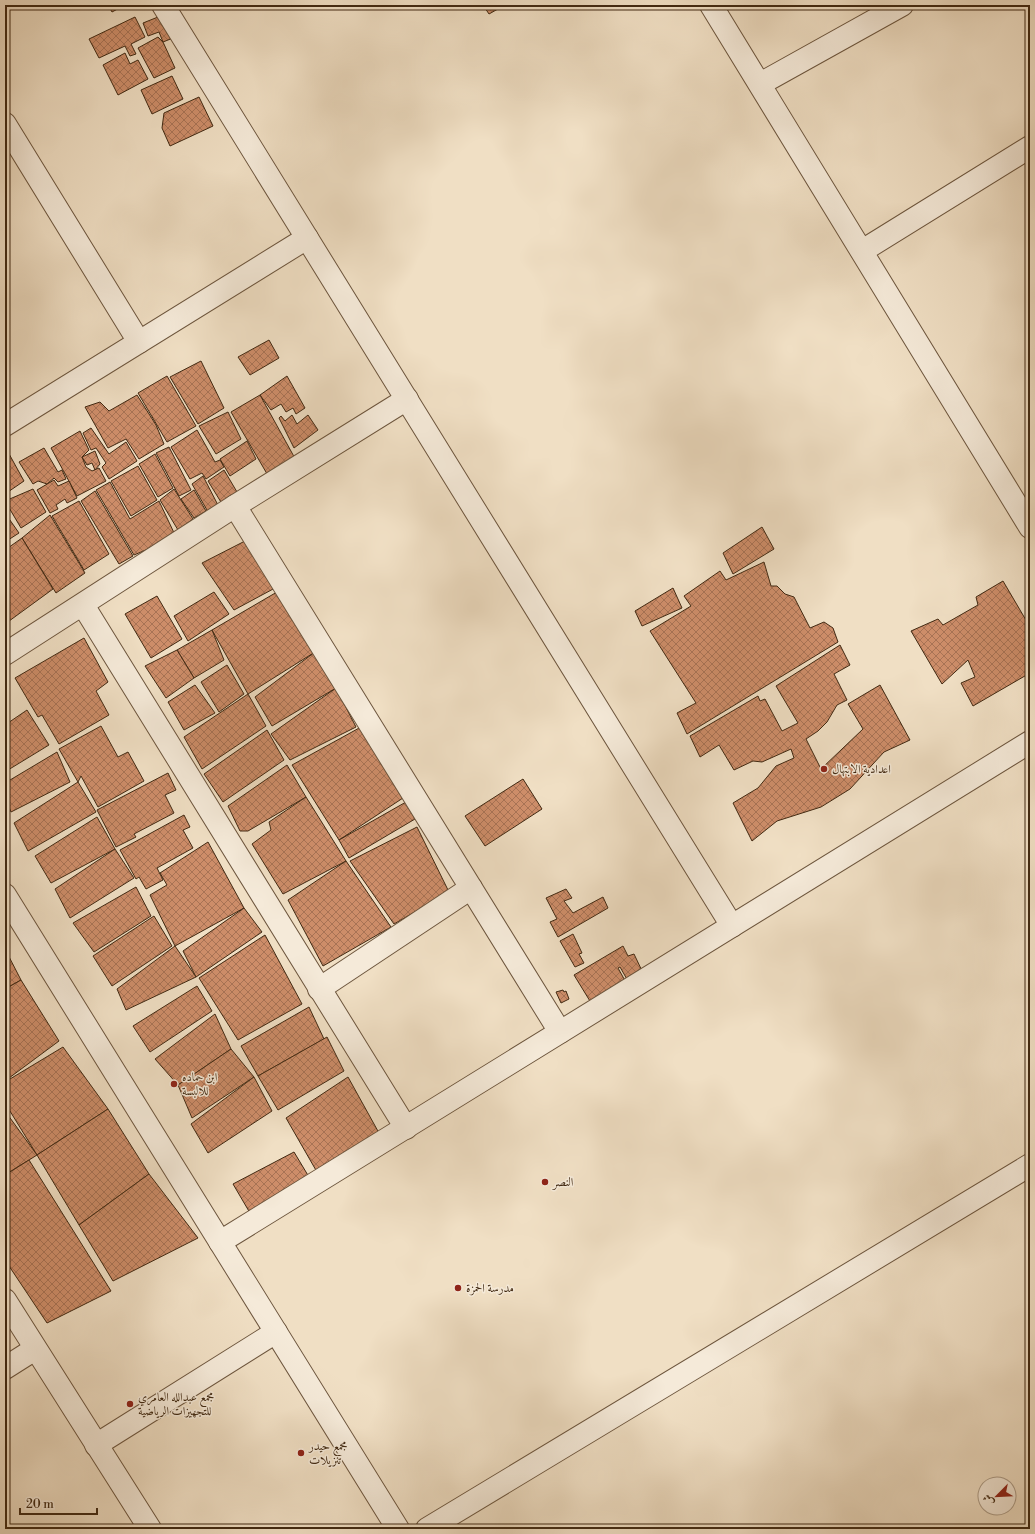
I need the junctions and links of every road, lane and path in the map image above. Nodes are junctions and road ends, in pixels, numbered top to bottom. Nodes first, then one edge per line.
1 (163, 5) edge
2 (711, 5) edge
3 (902, 5) edge
4 (760, 84) junction
5 (5, 124) edge
6 (1030, 147) edge
7 (306, 238) junction
8 (862, 251) junction
9 (139, 342) junction
10 (407, 399) junction
11 (5, 425) edge
12 (235, 506) junction
13 (1030, 527) edge
14 (84, 605) junction
15 (5, 654) edge
16 (1030, 742) edge
17 (471, 888) junction
18 (6, 901) edge
19 (732, 926) junction
20 (319, 989) junction
21 (560, 1032) junction
22 (406, 1128) junction
23 (1030, 1165) edge
24 (220, 1242) junction
25 (5, 1300) edge
26 (276, 1332) junction
27 (36, 1349) junction
28 (5, 1368) edge
29 (96, 1445) junction
30 (150, 1529) edge
31 (398, 1529) edge
32 (427, 1529) edge

1 - 7 street
2 - 4 street
3 - 4 street
4 - 8 street
5 - 9 street
6 - 8 street
7 - 9 street
7 - 10 street
8 - 13 street
9 - 11 street
10 - 12 street
10 - 19 street
12 - 14 street
12 - 17 street
14 - 15 street
14 - 20 street
16 - 19 street
17 - 20 street
17 - 21 street
18 - 24 street
19 - 21 street
20 - 22 street
21 - 22 street
22 - 24 street
23 - 32 street
24 - 26 street
25 - 27 street
26 - 29 street
26 - 31 street
27 - 28 street
27 - 29 street
29 - 30 street

